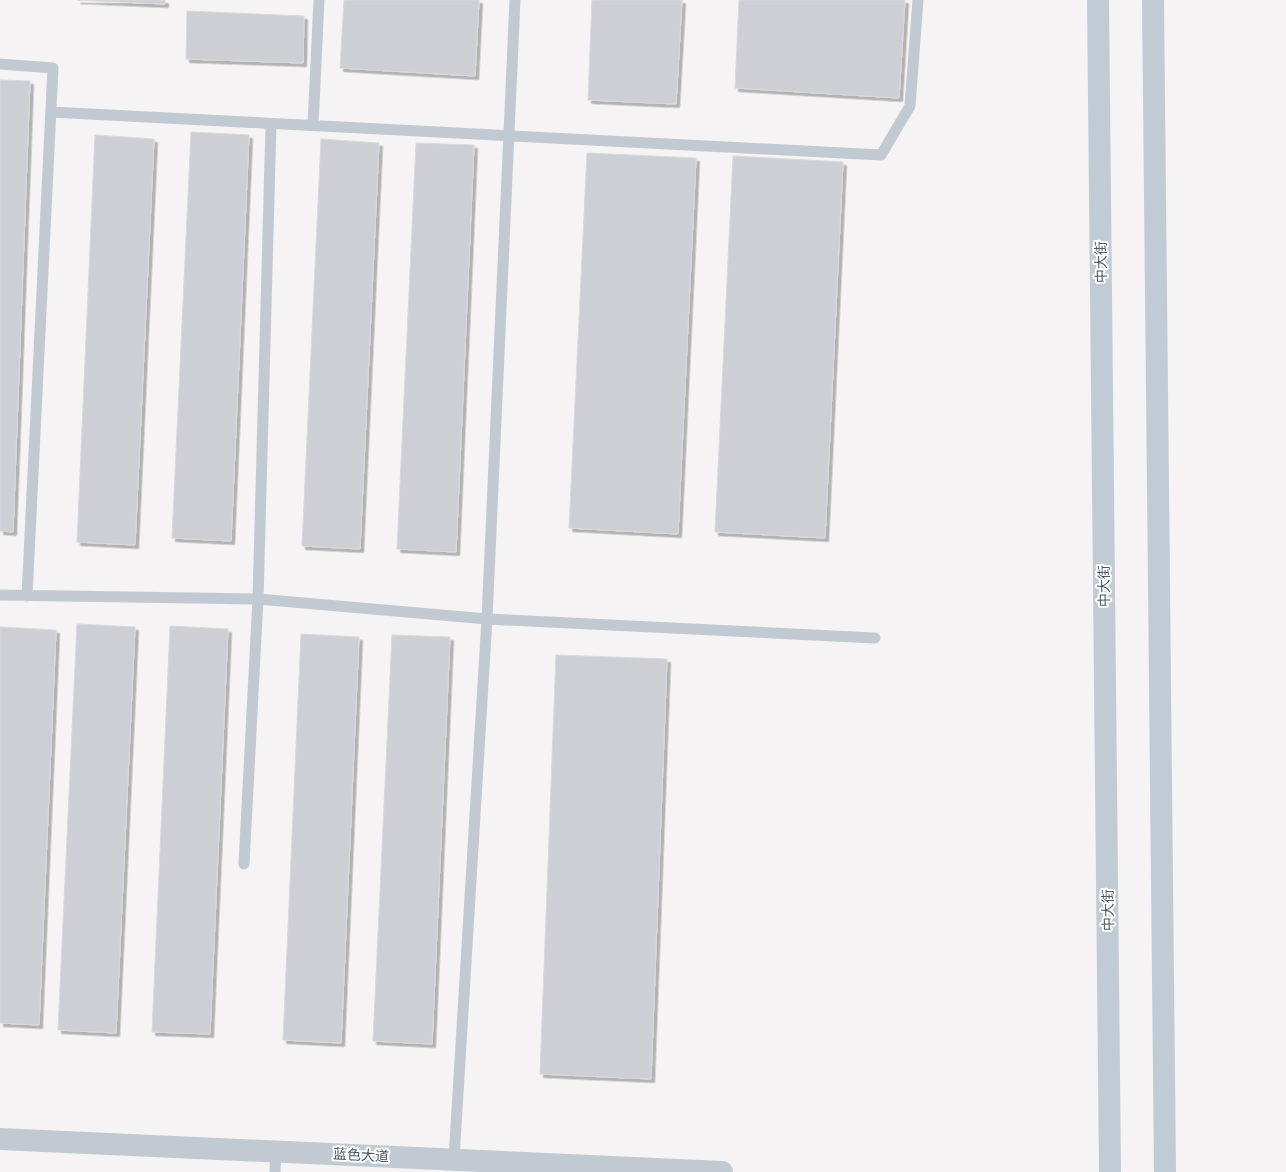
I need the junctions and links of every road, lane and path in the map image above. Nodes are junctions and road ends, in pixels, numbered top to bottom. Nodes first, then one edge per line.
1 (319, 0) edge
2 (515, 0) edge
3 (918, 0) edge
4 (1098, 0) edge
5 (1153, 0) edge
6 (0, 64) edge
7 (51, 112) junction
8 (271, 124) junction
9 (313, 126) junction
10 (509, 136) junction
11 (0, 595) edge
12 (27, 596) junction
13 (258, 599) junction
14 (487, 619) junction
15 (875, 638) dead end
16 (244, 864) dead end
17 (0, 1139) edge
18 (454, 1159) junction
19 (275, 1162) edge
20 (722, 1172) edge
21 (1110, 1172) edge
22 (1165, 1172) edge

1 - 9 lane
2 - 10 lane
3 - 10 lane
4 - 21 street, 中大街
5 - 22 street
6 - 7 lane
7 - 8 lane
7 - 12 lane
8 - 9 lane
8 - 13 lane
9 - 10 lane
10 - 14 lane
11 - 12 lane
12 - 13 lane
13 - 14 lane
13 - 16 lane
14 - 15 lane
14 - 18 lane
17 - 19 street, 蓝色大道
18 - 19 street, 蓝色大道
18 - 20 street, 蓝色大道

